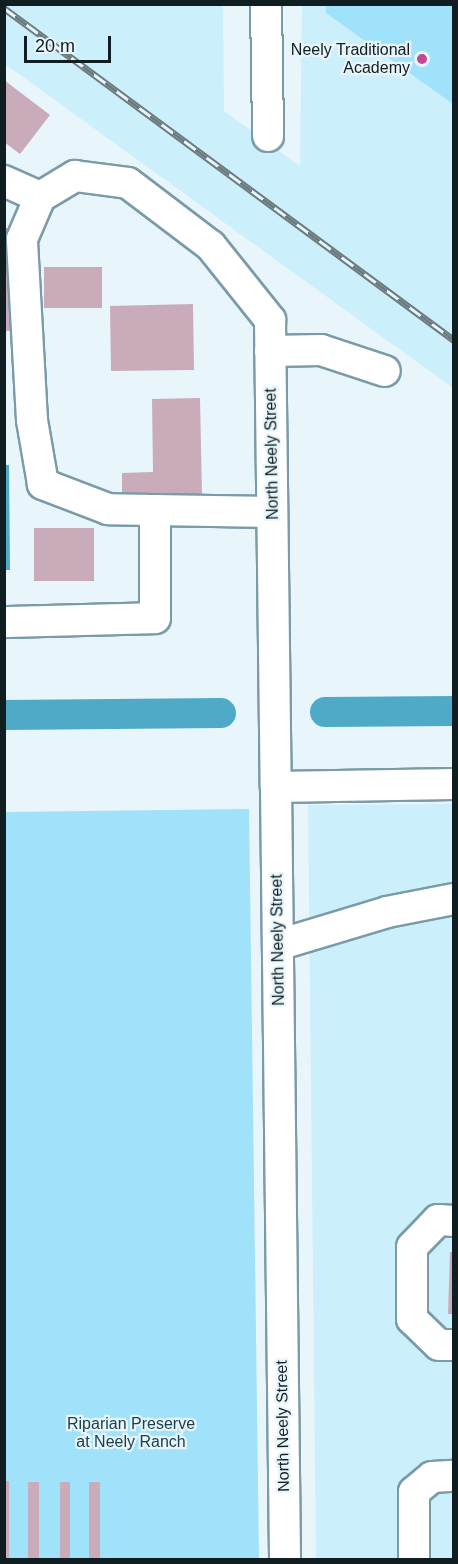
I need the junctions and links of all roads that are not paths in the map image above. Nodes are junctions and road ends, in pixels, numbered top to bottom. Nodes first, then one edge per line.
1 (266, 4) edge
2 (268, 136) dead end
3 (4, 181) edge
4 (40, 197) junction
5 (270, 351) junction
6 (385, 371) dead end
7 (155, 510) junction
8 (272, 512) junction
9 (4, 622) edge
10 (453, 784) edge
11 (276, 787) junction
12 (453, 899) edge
13 (278, 945) junction
14 (453, 1221) edge
15 (453, 1346) edge
16 (453, 1476) edge
17 (285, 1560) edge
18 (414, 1560) edge

1 - 2 street
3 - 4 street
4 - 5 street, North Neely Street
4 - 7 street
5 - 6 street
5 - 8 street, North Neely Street
7 - 8 street
7 - 9 street
8 - 11 street, North Neely Street
10 - 11 street
11 - 13 street, North Neely Street
12 - 13 street
13 - 17 street, North Neely Street
14 - 15 street
16 - 18 street

